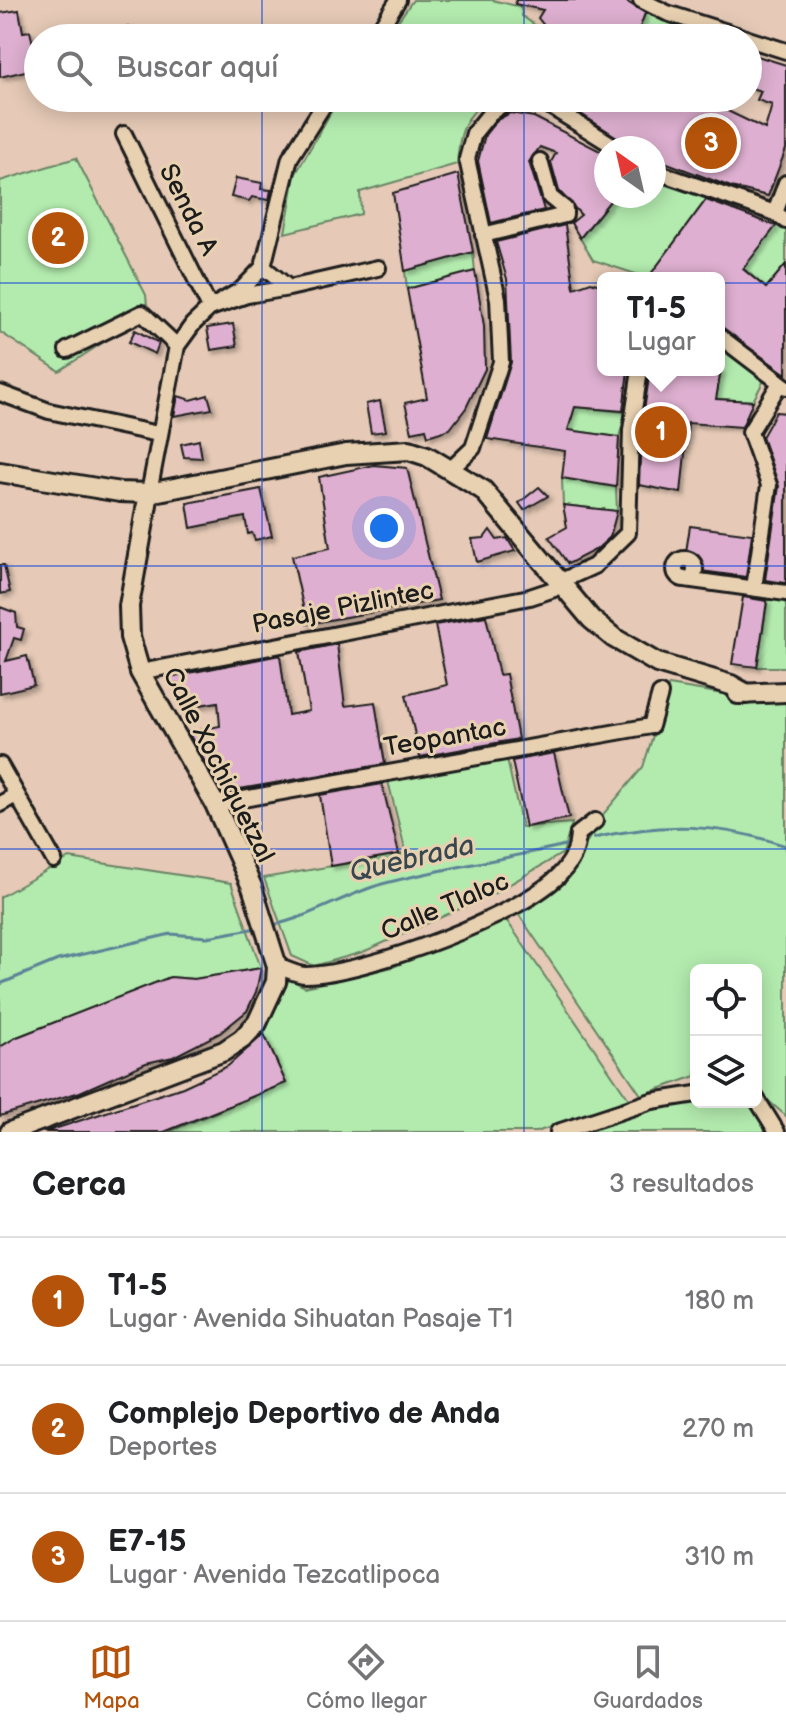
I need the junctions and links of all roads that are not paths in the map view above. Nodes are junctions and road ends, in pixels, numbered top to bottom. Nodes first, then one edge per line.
1 (398, 0) edge
2 (641, 0) edge
3 (383, 24) edge
4 (702, 24) edge
5 (762, 43) edge
6 (786, 51) edge
7 (319, 112) edge
8 (491, 112) edge
9 (559, 112) edge
10 (124, 134) dead end
11 (598, 136) edge
12 (540, 161) dead end
13 (666, 175) edge
14 (786, 183) edge
15 (781, 217) edge
16 (483, 235) junction
17 (263, 267) junction
18 (378, 268) dead end
19 (289, 288) junction
20 (210, 308) junction
21 (725, 341) edge
22 (177, 346) junction
23 (67, 350) dead end
24 (639, 376) edge
25 (783, 385) edge
26 (0, 393) edge
27 (158, 434) junction
28 (452, 468) junction
29 (0, 472) edge
30 (149, 493) junction
31 (685, 579) dead end
32 (558, 585) junction
33 (754, 588) junction
34 (786, 593) edge
35 (140, 672) junction
36 (786, 692) edge
37 (660, 694) dead end
38 (0, 765) edge
39 (16, 795) junction
40 (0, 804) edge
41 (215, 804) junction
42 (595, 821) dead end
43 (54, 860) dead end
44 (277, 966) junction
45 (690, 1095) edge
46 (762, 1108) edge
47 (10, 1132) edge
48 (558, 1132) edge
49 (777, 1132) edge

1 - 3 street
2 - 4 street
5 - 6 street
7 - 17 street
8 - 16 street
9 - 11 street
10 - 20 street, Senda A
12 - 16 street
13 - 15 street
14 - 15 street
16 - 28 street
17 - 19 street
17 - 20 street
18 - 19 street
19 - 20 street
20 - 22 street
21 - 25 street
22 - 23 street
22 - 27 street
24 - 32 street, Pasaje Pizlintec
25 - 33 street
26 - 27 street
27 - 30 street
28 - 30 main road
28 - 32 main road
29 - 30 main road
30 - 35 main road, Calle Xochiquetzal
31 - 33 street
32 - 35 street, Pasaje Pizlintec
32 - 36 main road
33 - 34 street
35 - 41 main road, Calle Xochiquetzal
37 - 41 street, Teopantac
38 - 39 street
39 - 40 street
39 - 43 street
41 - 44 main road, Calle Xochiquetzal
42 - 44 street, Calle Tlaloc
44 - 47 main road
45 - 48 street
46 - 49 street

